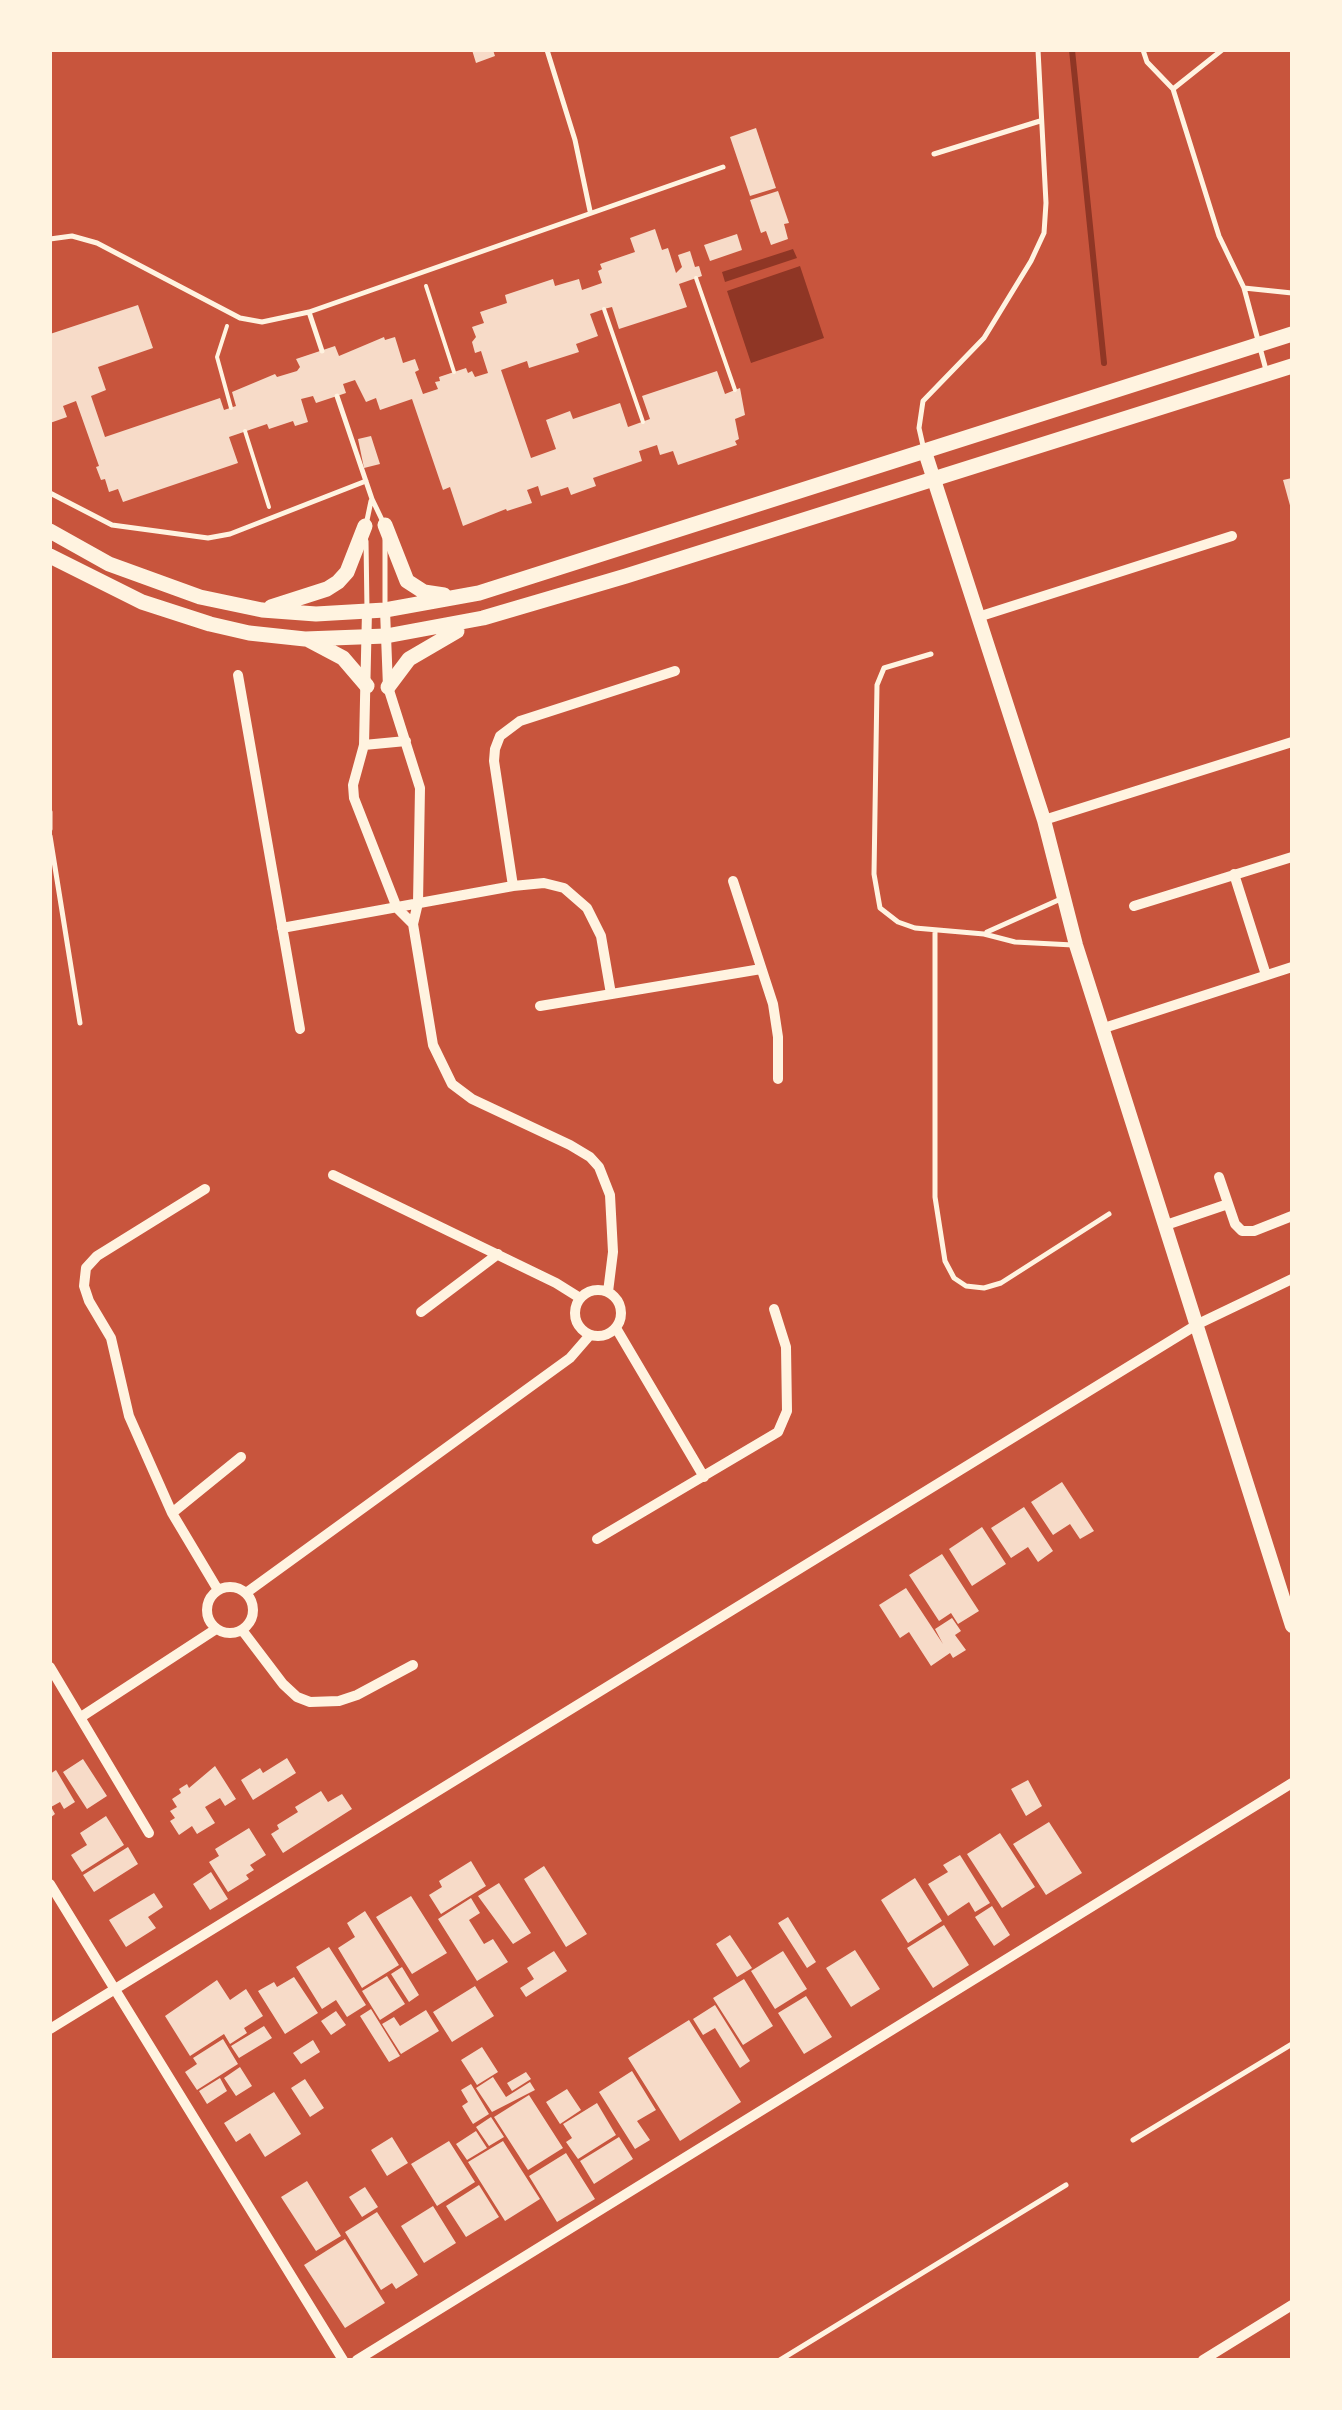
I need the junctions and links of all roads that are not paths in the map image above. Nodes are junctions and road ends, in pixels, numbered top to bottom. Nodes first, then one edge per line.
1 (547, 50) edge
2 (1038, 50) edge
3 (1142, 50) edge
4 (1222, 50) edge
5 (1173, 89) junction
6 (1040, 121) junction
7 (934, 154) dead end
8 (723, 168) dead end
9 (590, 212) junction
10 (50, 239) edge
11 (1244, 288) junction
12 (1292, 293) edge
13 (310, 312) junction
14 (1292, 334) edge
15 (1258, 344) junction
16 (322, 350) dead end
17 (1292, 366) edge
18 (1267, 374) junction
19 (337, 396) dead end
20 (925, 452) junction
21 (933, 477) junction
22 (366, 480) junction
23 (50, 493) edge
24 (372, 498) junction
25 (385, 525) junction
26 (365, 526) junction
27 (50, 531) edge
28 (1232, 536) dead end
29 (50, 556) edge
30 (108, 564) junction
31 (99, 582) junction
32 (462, 596) junction
33 (262, 610) junction
34 (385, 610) junction
35 (367, 611) junction
36 (978, 617) junction
37 (483, 618) junction
38 (386, 636) junction
39 (306, 638) junction
40 (368, 638) junction
41 (931, 654) dead end
42 (675, 671) dead end
43 (238, 675) dead end
44 (368, 686) junction
45 (388, 688) junction
46 (406, 741) junction
47 (1292, 742) edge
48 (364, 745) junction
49 (50, 812) edge
50 (1044, 820) junction
51 (50, 833) edge
52 (1292, 858) edge
53 (1234, 874) junction
54 (734, 881) dead end
55 (513, 886) junction
56 (1064, 898) junction
57 (418, 903) junction
58 (1134, 906) dead end
59 (396, 908) junction
60 (413, 924) junction
61 (282, 928) junction
62 (935, 931) junction
63 (984, 934) junction
64 (1076, 945) junction
65 (1292, 967) edge
66 (761, 970) junction
67 (1266, 976) junction
68 (611, 994) junction
69 (540, 1006) dead end
70 (80, 1023) dead end
71 (1104, 1028) junction
72 (300, 1029) dead end
73 (778, 1079) dead end
74 (333, 1175) dead end
75 (1219, 1177) dead end
76 (205, 1189) dead end
77 (1228, 1204) junction
78 (1108, 1214) dead end
79 (1292, 1216) edge
80 (1166, 1225) junction
81 (498, 1254) junction
82 (1292, 1280) edge
83 (608, 1292) junction
84 (580, 1298) junction
85 (774, 1309) dead end
86 (421, 1312) dead end
87 (1198, 1324) junction
88 (616, 1328) junction
89 (590, 1335) junction
90 (241, 1456) dead end
91 (704, 1477) junction
92 (172, 1513) junction
93 (596, 1539) dead end
94 (218, 1590) junction
95 (246, 1593) junction
96 (1292, 1626) edge
97 (216, 1629) junction
98 (242, 1630) junction
99 (413, 1665) dead end
100 (50, 1668) edge
101 (81, 1717) junction
102 (1292, 1783) edge
103 (149, 1832) dead end
104 (50, 1884) edge
105 (116, 1989) junction
106 (50, 2030) edge
107 (1292, 2044) edge
108 (1133, 2140) dead end
109 (1066, 2185) dead end
110 (1292, 2305) edge
111 (343, 2360) edge
112 (357, 2360) edge
113 (780, 2360) edge
114 (1203, 2360) edge

1 - 9 lane
2 - 6 lane
3 - 5 lane
4 - 5 lane
5 - 11 lane
6 - 7 lane
6 - 20 lane
8 - 9 lane
9 - 13 lane
10 - 13 lane
11 - 12 lane
11 - 15 lane
13 - 16 lane
14 - 15 main road
15 - 18 lane
15 - 20 main road
17 - 18 main road
18 - 21 main road
19 - 22 lane
20 - 21 street
20 - 32 main road
21 - 36 street
21 - 37 main road
22 - 23 lane
22 - 24 lane
24 - 25 lane
24 - 26 lane
25 - 32 main road
25 - 34 lane
26 - 33 main road
26 - 35 lane
27 - 30 main road
28 - 36 street
29 - 31 main road
30 - 31 main road
30 - 33 main road
31 - 39 main road
32 - 34 main road
33 - 35 main road
34 - 35 main road
34 - 38 street
35 - 40 street
36 - 50 street
37 - 38 main road
37 - 45 main road
38 - 40 main road
38 - 45 street
39 - 40 main road
39 - 44 main road
40 - 44 street
41 - 62 lane
42 - 55 street
43 - 61 street
44 - 48 street
45 - 46 street
46 - 48 street
46 - 57 street
47 - 50 street
48 - 59 street
49 - 51 lane
50 - 56 street
51 - 70 lane
52 - 53 street
53 - 58 street
53 - 67 street
54 - 66 street
55 - 57 street
55 - 68 street
56 - 63 lane
56 - 64 street
57 - 59 street
57 - 60 street
59 - 60 street
59 - 61 street
60 - 83 street
61 - 72 street
62 - 63 lane
62 - 78 lane
63 - 64 lane
64 - 71 street
65 - 67 street
66 - 68 street
66 - 73 street
67 - 71 street
68 - 69 street
71 - 80 street
74 - 81 street
75 - 77 street
76 - 92 street
77 - 79 street
77 - 80 street
80 - 87 street
81 - 84 street
81 - 86 street
82 - 87 street
83 - 84 street
83 - 88 street
84 - 89 street
85 - 91 street
87 - 96 street
87 - 105 street
88 - 89 street
88 - 91 street
89 - 95 street
90 - 92 street
91 - 93 street
92 - 94 street
94 - 95 street
94 - 97 street
95 - 98 street
97 - 98 street
97 - 101 street
98 - 99 street
100 - 101 street
101 - 103 street
102 - 112 street
104 - 105 street
105 - 106 street
105 - 111 street
107 - 108 lane
109 - 113 lane
110 - 114 street

